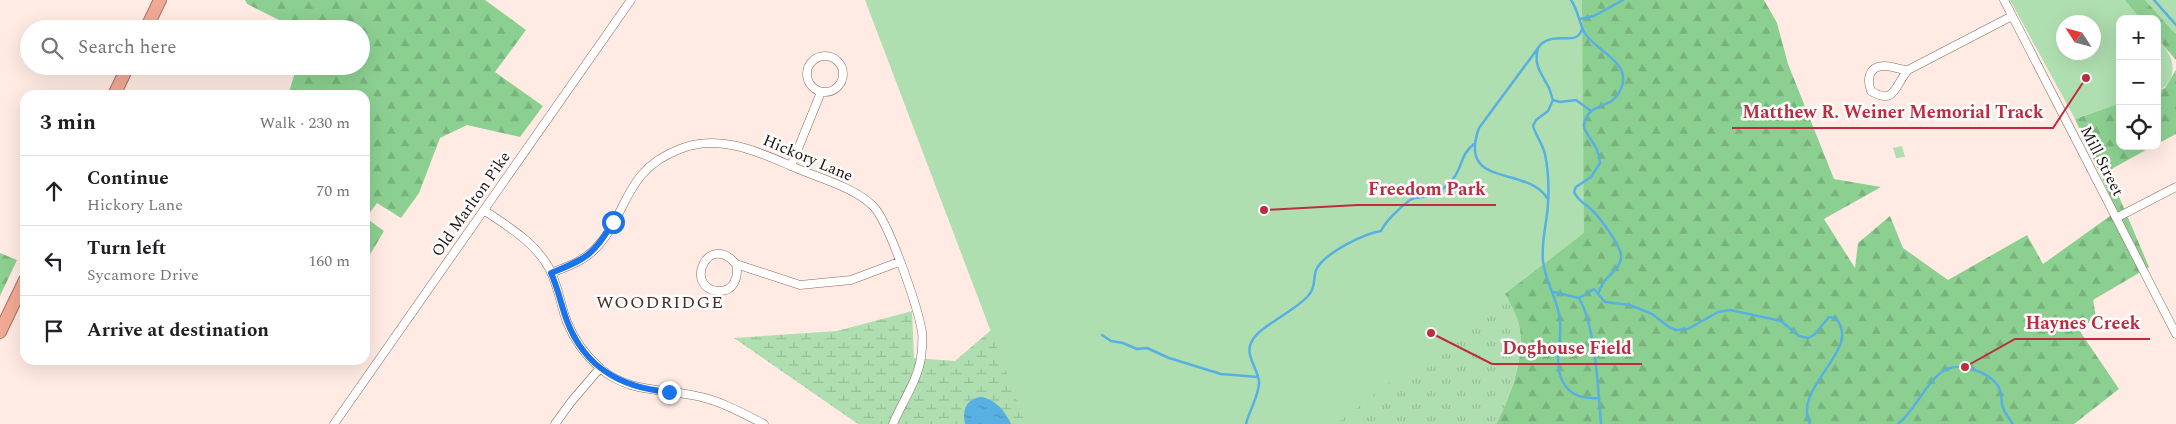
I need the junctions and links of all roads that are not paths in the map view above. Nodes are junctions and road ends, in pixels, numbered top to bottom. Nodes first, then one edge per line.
1 (160, 0) edge
2 (631, 0) edge
3 (2004, 0) edge
4 (2012, 16) junction
5 (150, 20) edge
6 (1908, 70) junction
7 (124, 75) edge
8 (116, 90) edge
9 (822, 92) junction
10 (791, 166) junction
11 (2176, 187) edge
12 (484, 210) junction
13 (2116, 218) junction
14 (900, 262) junction
15 (736, 264) junction
16 (551, 273) junction
17 (20, 290) edge
18 (0, 332) edge
19 (2176, 334) edge
20 (600, 368) junction
21 (334, 424) edge
22 (555, 424) edge
23 (764, 424) edge
24 (893, 424) edge

1 - 5 highway
2 - 12 street, Old Marlton Pike
3 - 4 street, Mill Street
4 - 6 street
4 - 13 street, Mill Street
6 - 6 street
7 - 8 highway
9 - 9 street
9 - 10 street
10 - 14 street, Hickory Lane
10 - 16 street, Hickory Lane
11 - 13 street
12 - 16 street
12 - 21 street, Old Marlton Pike
13 - 19 street, Mill Street
14 - 15 street
14 - 24 street, Hickory Lane
15 - 15 street
16 - 20 street
17 - 18 highway
20 - 22 street
20 - 23 street

